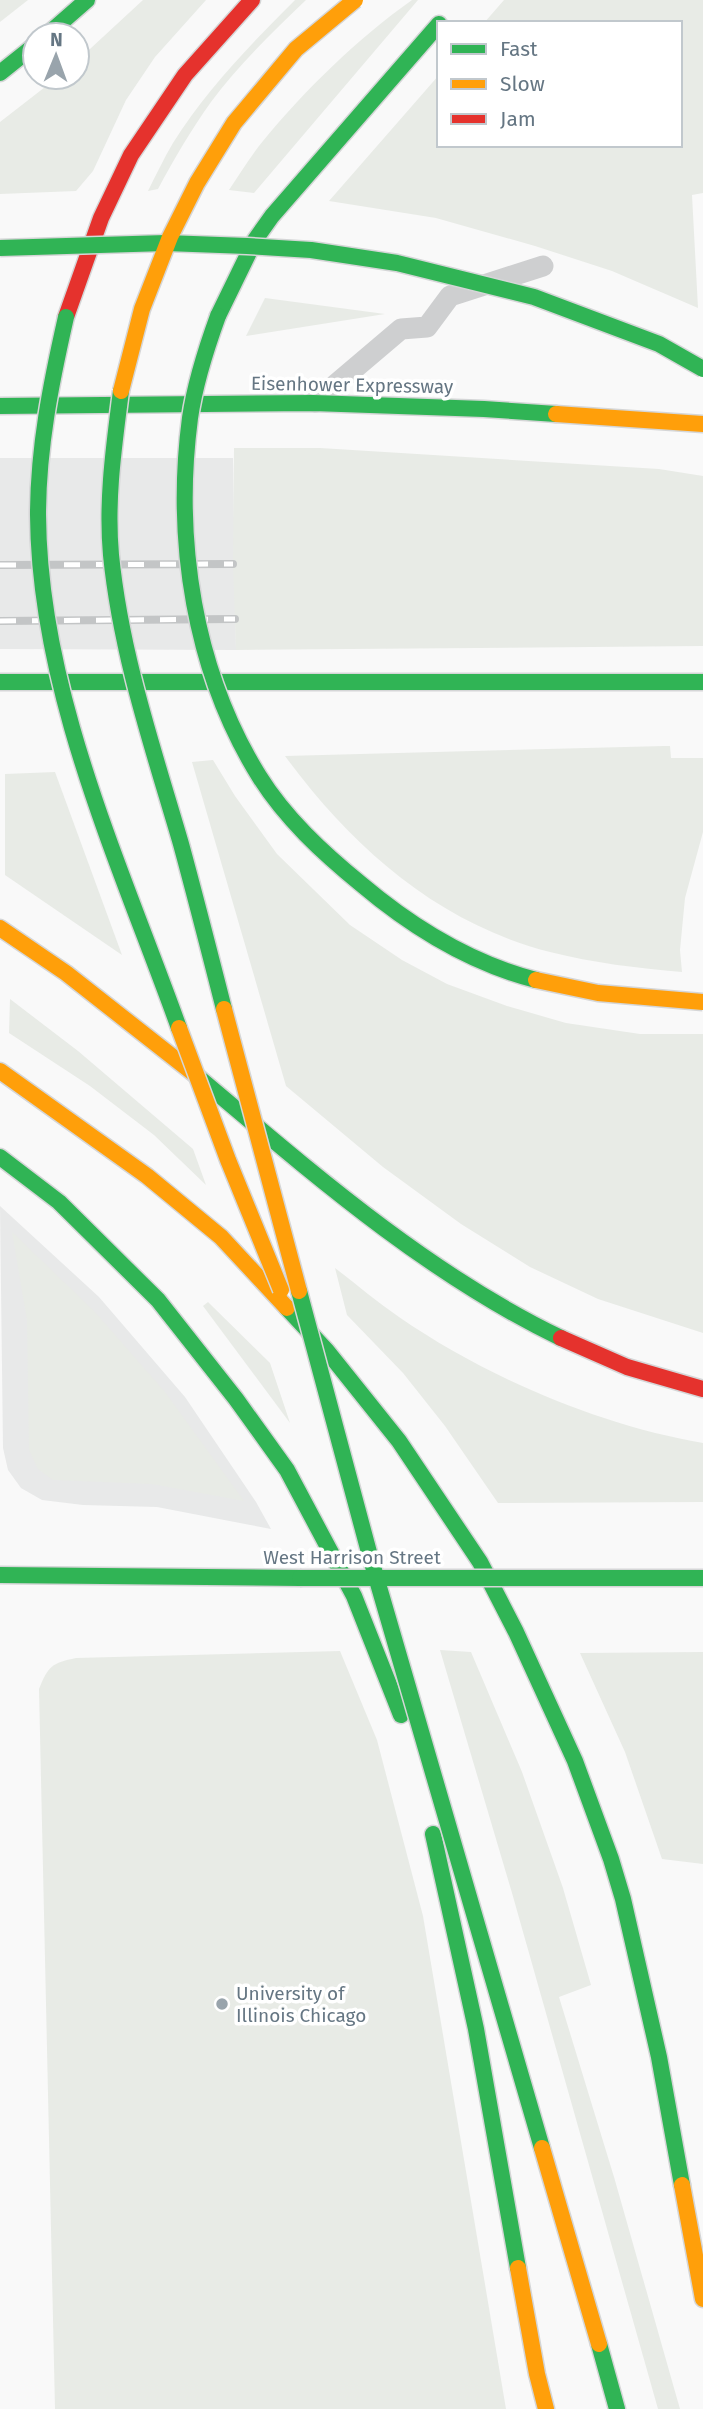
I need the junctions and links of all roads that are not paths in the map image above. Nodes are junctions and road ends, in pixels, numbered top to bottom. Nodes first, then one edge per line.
1 (87, 0) edge
2 (252, 0) edge
3 (355, 0) edge
4 (63, 21) edge
5 (437, 26) edge
6 (21, 56) edge
7 (0, 73) edge
8 (0, 248) edge
9 (543, 266) dead end
10 (703, 369) edge
11 (313, 403) junction
12 (0, 406) edge
13 (703, 424) edge
14 (0, 682) edge
15 (703, 682) edge
16 (0, 928) edge
17 (703, 1002) edge
18 (0, 1071) edge
19 (0, 1157) edge
20 (703, 1388) edge
21 (331, 1404) junction
22 (0, 1576) edge
23 (703, 1578) edge
24 (703, 2299) edge
25 (546, 2409) edge
26 (617, 2409) edge

1 - 4 main road
2 - 21 main road, bridge
3 - 21 main road, bridge
5 - 17 main road, bridge
6 - 7 main road
8 - 10 main road, bridge
9 - 11 lane
11 - 12 main road, Eisenhower Expressway
11 - 13 main road, Eisenhower Expressway
14 - 15 main road
16 - 20 main road
18 - 24 main road
19 - 25 main road
21 - 26 main road, bridge
22 - 23 main road, West Harrison Street, bridge

